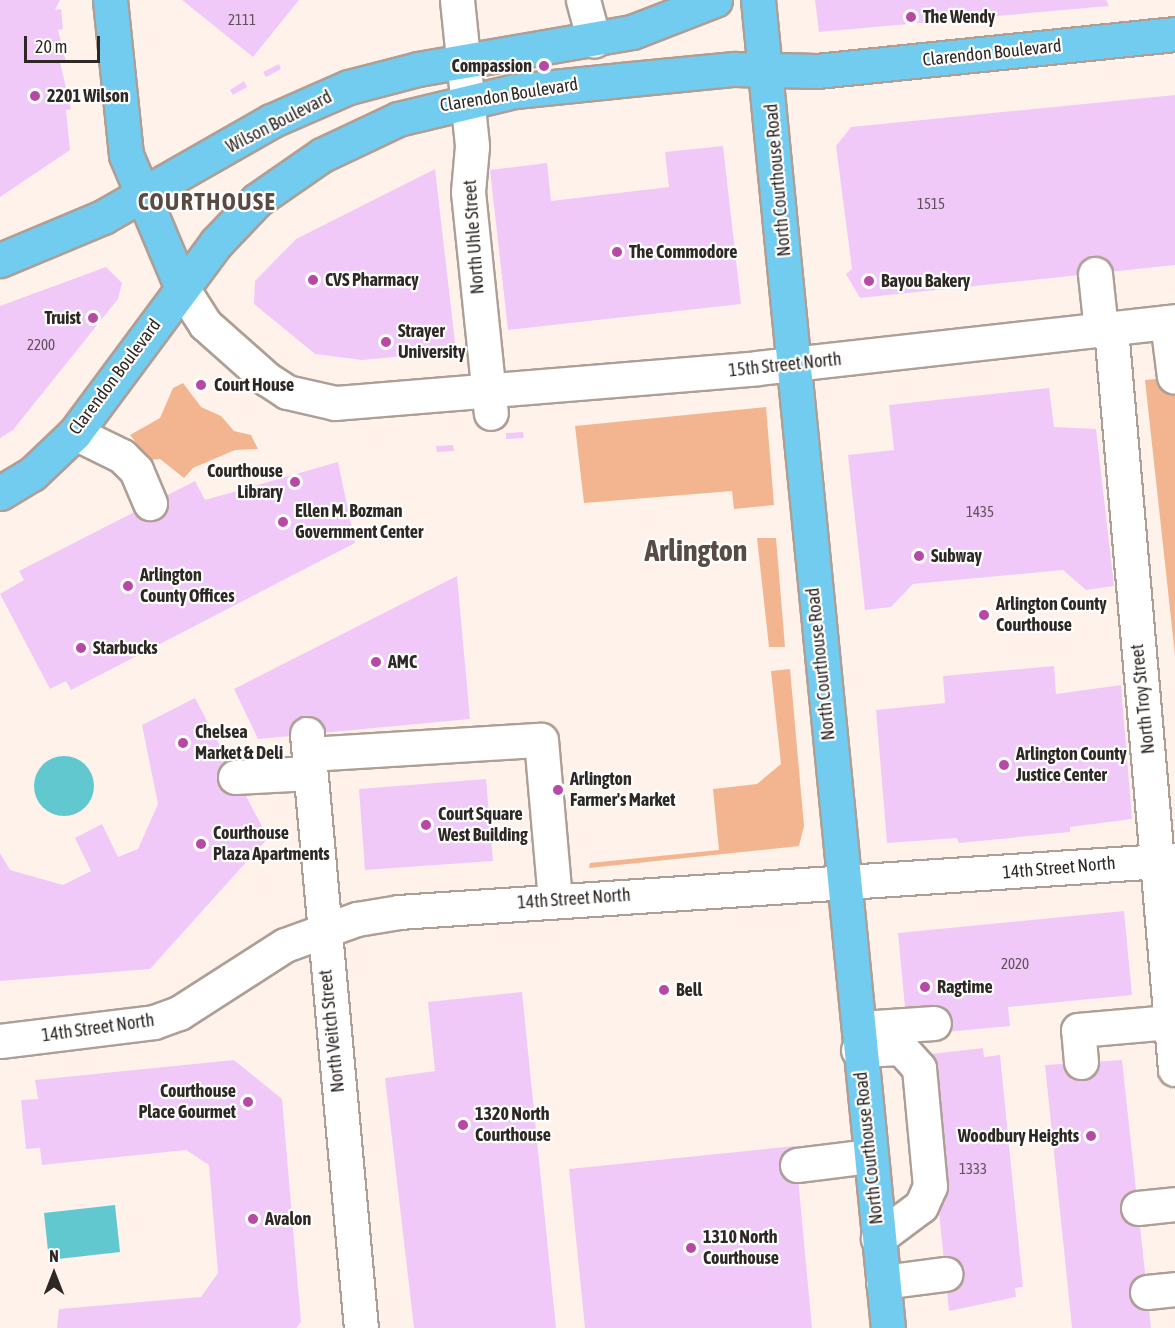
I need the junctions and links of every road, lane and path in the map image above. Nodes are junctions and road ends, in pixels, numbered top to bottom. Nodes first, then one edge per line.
1 (110, 0) edge
2 (457, 0) edge
3 (583, 0) edge
4 (715, 0) edge
5 (758, 0) edge
6 (1175, 34) edge
7 (594, 41) junction
8 (462, 61) junction
9 (768, 70) junction
10 (467, 100) junction
11 (139, 196) junction
12 (0, 260) edge
13 (1095, 274) dead end
14 (182, 288) junction
15 (1171, 321) edge
16 (1106, 329) junction
17 (791, 363) junction
18 (1174, 377) edge
19 (490, 403) junction
20 (75, 433) junction
21 (0, 493) edge
22 (150, 503) dead end
23 (309, 754) junction
24 (235, 777) dead end
25 (1165, 861) edge
26 (842, 886) junction
27 (555, 900) junction
28 (322, 930) junction
29 (1170, 1022) junction
30 (934, 1023) dead end
31 (857, 1039) junction
32 (0, 1041) edge
33 (1081, 1062) dead end
34 (1175, 1069) edge
35 (870, 1156) junction
36 (797, 1165) dead end
37 (1175, 1204) edge
38 (1138, 1208) dead end
39 (878, 1238) junction
40 (945, 1274) dead end
41 (883, 1282) junction
42 (361, 1328) edge
43 (888, 1328) edge

1 - 11 main road
2 - 8 street, North Uhle Street
3 - 7 street
4 - 7 main road, Wilson Boulevard
5 - 9 main road, North Courthouse Road
6 - 9 main road, Clarendon Boulevard
7 - 8 main road, Wilson Boulevard
8 - 10 street, North Uhle Street
8 - 11 main road, Wilson Boulevard
9 - 10 main road, Clarendon Boulevard
9 - 17 main road, North Courthouse Road
10 - 14 main road, Clarendon Boulevard
10 - 19 street, North Uhle Street
11 - 12 main road, Wilson Boulevard
11 - 14 main road
13 - 16 street, North Troy Street
14 - 19 street, 15th Street North
14 - 20 main road, Clarendon Boulevard
15 - 16 street, 15th Street North
15 - 18 street
16 - 17 street, 15th Street North
16 - 25 street, North Troy Street
17 - 19 street, 15th Street North
17 - 26 main road, North Courthouse Road
20 - 21 main road, Clarendon Boulevard
20 - 22 street
23 - 24 street
23 - 27 street
23 - 28 street, North Veitch Street
25 - 26 street, 14th Street North
25 - 29 street, North Troy Street
26 - 27 street, 14th Street North
26 - 31 main road, North Courthouse Road
27 - 28 street, 14th Street North
28 - 32 street, 14th Street North
28 - 42 street, North Veitch Street
29 - 33 street
29 - 34 street, North Troy Street
30 - 31 street
31 - 35 main road, North Courthouse Road
31 - 39 street
35 - 36 street
35 - 39 main road, North Courthouse Road
37 - 38 street
39 - 41 main road, North Courthouse Road
40 - 41 street
41 - 43 main road, North Courthouse Road

